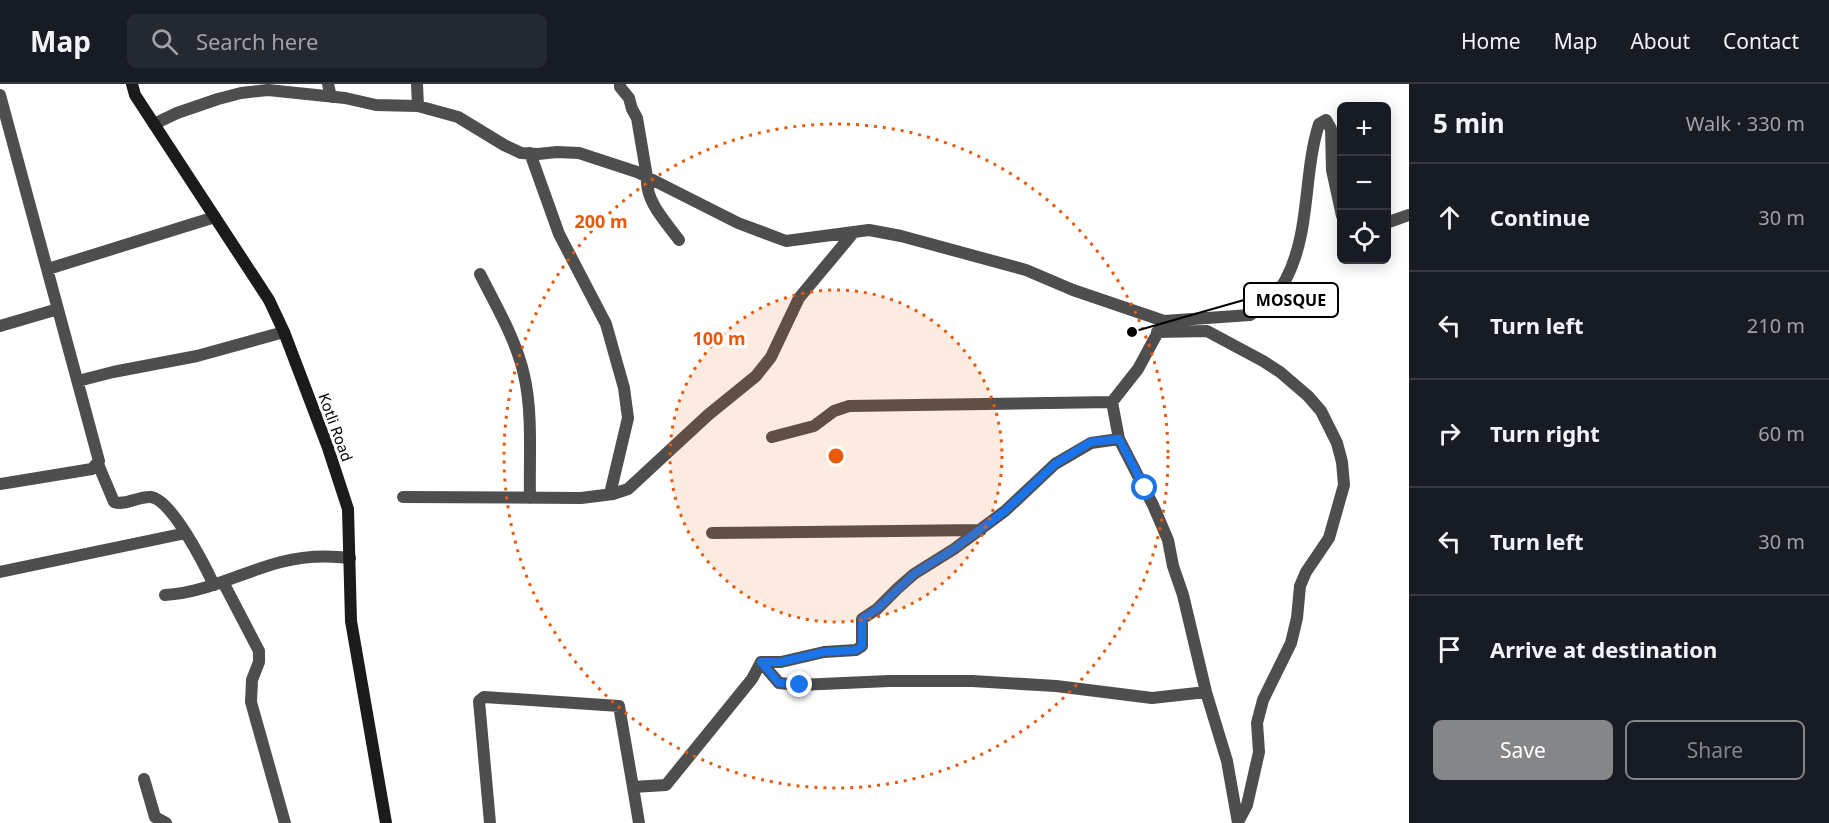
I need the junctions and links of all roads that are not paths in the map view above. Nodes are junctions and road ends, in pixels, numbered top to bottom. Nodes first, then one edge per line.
1 (132, 84) edge
2 (417, 84) edge
3 (620, 84) edge
4 (329, 90) edge
5 (0, 95) edge
6 (418, 106) junction
7 (154, 124) junction
8 (530, 153) junction
9 (647, 177) junction
10 (1340, 210) edge
11 (1409, 215) edge
12 (215, 217) junction
13 (1391, 221) edge
14 (854, 232) junction
15 (679, 240) dead end
16 (48, 269) junction
17 (480, 274) dead end
18 (58, 309) junction
19 (0, 326) edge
20 (1160, 326) junction
21 (284, 332) junction
22 (78, 381) junction
23 (1112, 402) junction
24 (772, 437) dead end
25 (1119, 439) junction
26 (98, 464) junction
27 (0, 484) edge
28 (610, 494) junction
29 (403, 497) dead end
30 (530, 498) junction
31 (981, 530) junction
32 (186, 533) junction
33 (711, 533) dead end
34 (350, 558) junction
35 (0, 572) edge
36 (219, 583) junction
37 (165, 595) dead end
38 (761, 662) junction
39 (1206, 692) junction
40 (144, 779) dead end
41 (633, 787) junction
42 (166, 823) edge
43 (285, 823) edge
44 (386, 823) edge
45 (490, 823) edge
46 (639, 823) edge
47 (1238, 823) edge

1 - 7 main road, Kotli Road
2 - 6 street
3 - 9 street
4 - 6 street
4 - 7 street
5 - 16 street
6 - 8 street
7 - 12 main road, Kotli Road
8 - 9 street
8 - 28 street
9 - 14 street
9 - 15 street
10 - 20 street
11 - 13 street
12 - 16 street
12 - 21 main road, Kotli Road
14 - 20 street
14 - 28 street
16 - 18 street
17 - 30 street
18 - 19 street
18 - 22 street
20 - 23 street
20 - 47 street
21 - 22 street
21 - 34 main road, Kotli Road
22 - 26 street
23 - 24 street
23 - 25 street
25 - 31 street
25 - 39 street
26 - 27 street
26 - 32 street
28 - 30 street
29 - 30 street
31 - 33 street
31 - 38 street
32 - 35 street
32 - 36 street
34 - 36 street
34 - 44 main road, Kotli Road
36 - 37 street
36 - 43 street
38 - 39 street
38 - 41 street
39 - 47 street
40 - 42 street
41 - 45 street
41 - 46 street

